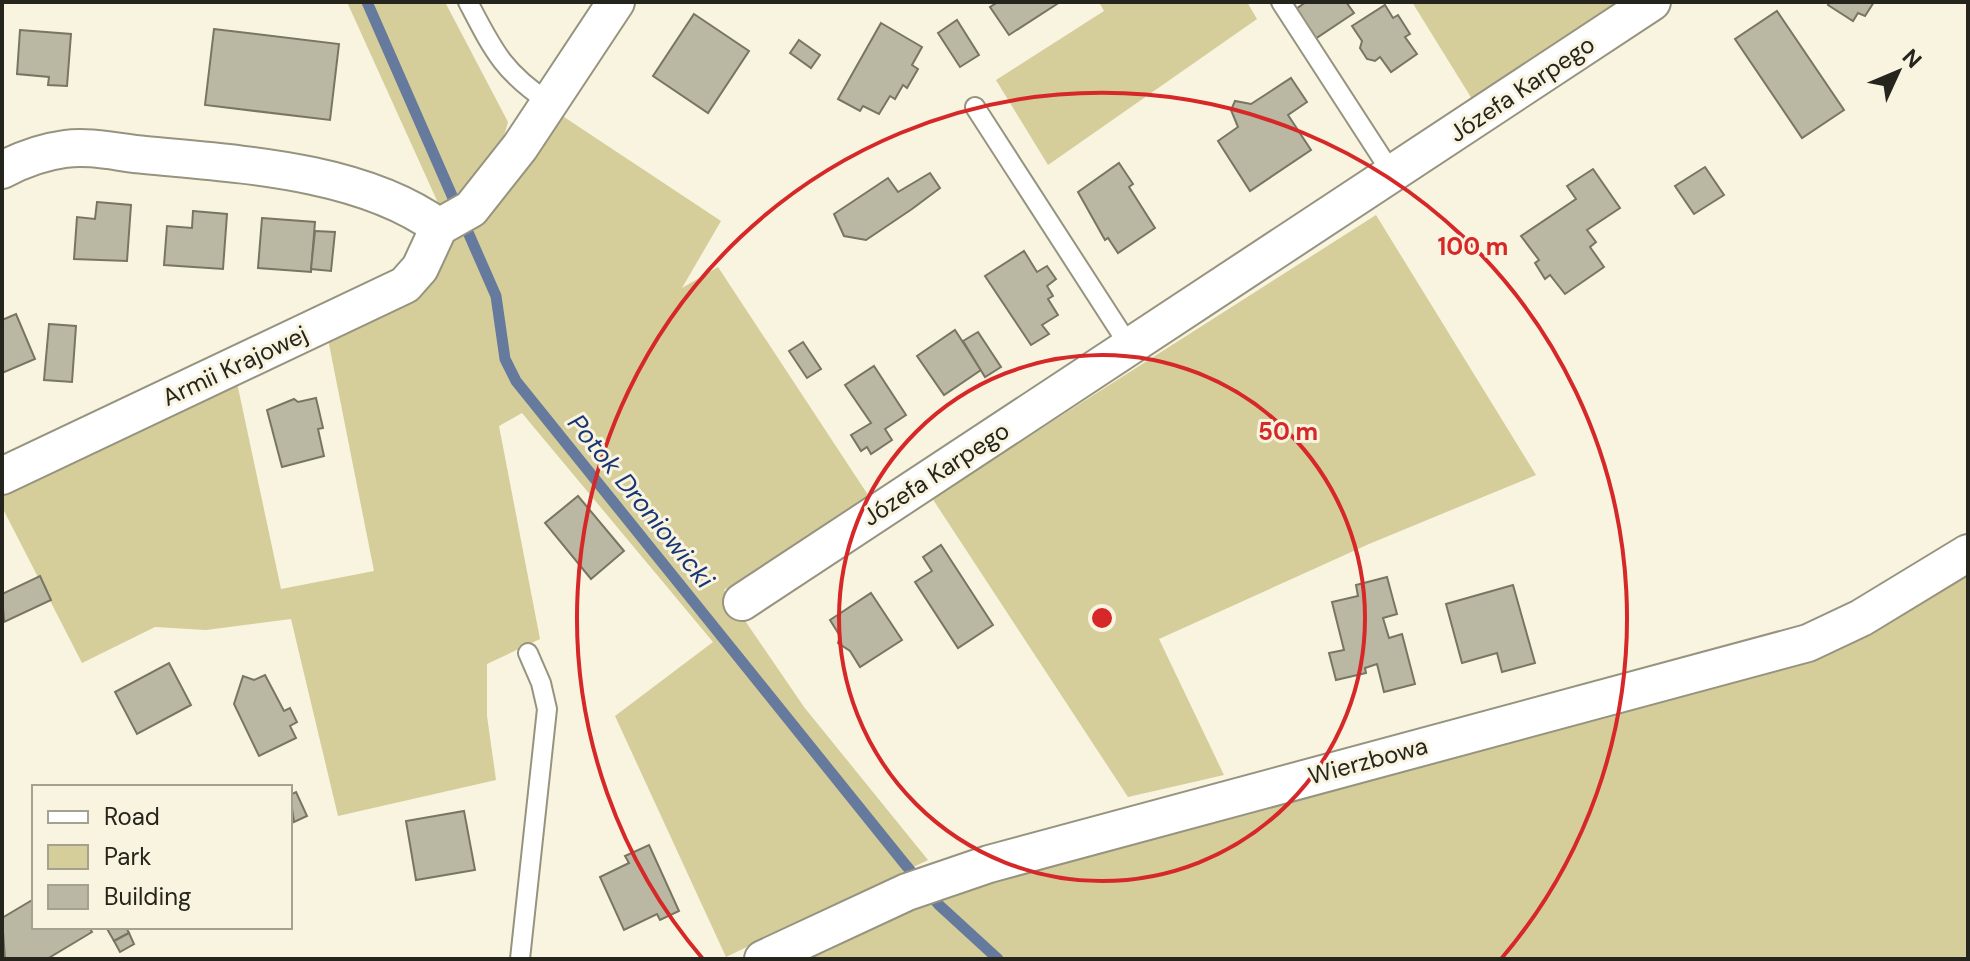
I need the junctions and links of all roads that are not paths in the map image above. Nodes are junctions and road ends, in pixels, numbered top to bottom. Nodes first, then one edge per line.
1 (468, 2) edge
2 (616, 2) edge
3 (1281, 2) edge
4 (1652, 2) edge
5 (550, 103) junction
6 (975, 107) dead end
7 (2, 170) edge
8 (1393, 175) junction
9 (454, 218) junction
10 (1130, 347) junction
11 (2, 476) edge
12 (1968, 553) edge
13 (742, 602) dead end
14 (528, 653) dead end
15 (520, 959) edge
16 (763, 959) edge

1 - 5 lane
2 - 5 street, Armii Krajowej
3 - 8 lane
4 - 8 street, Józefa Karpego
5 - 9 street, Armii Krajowej
6 - 10 lane
7 - 9 street
8 - 10 street, Józefa Karpego
9 - 11 street, Armii Krajowej
10 - 13 street, Józefa Karpego
12 - 16 street, Wierzbowa
14 - 15 lane

